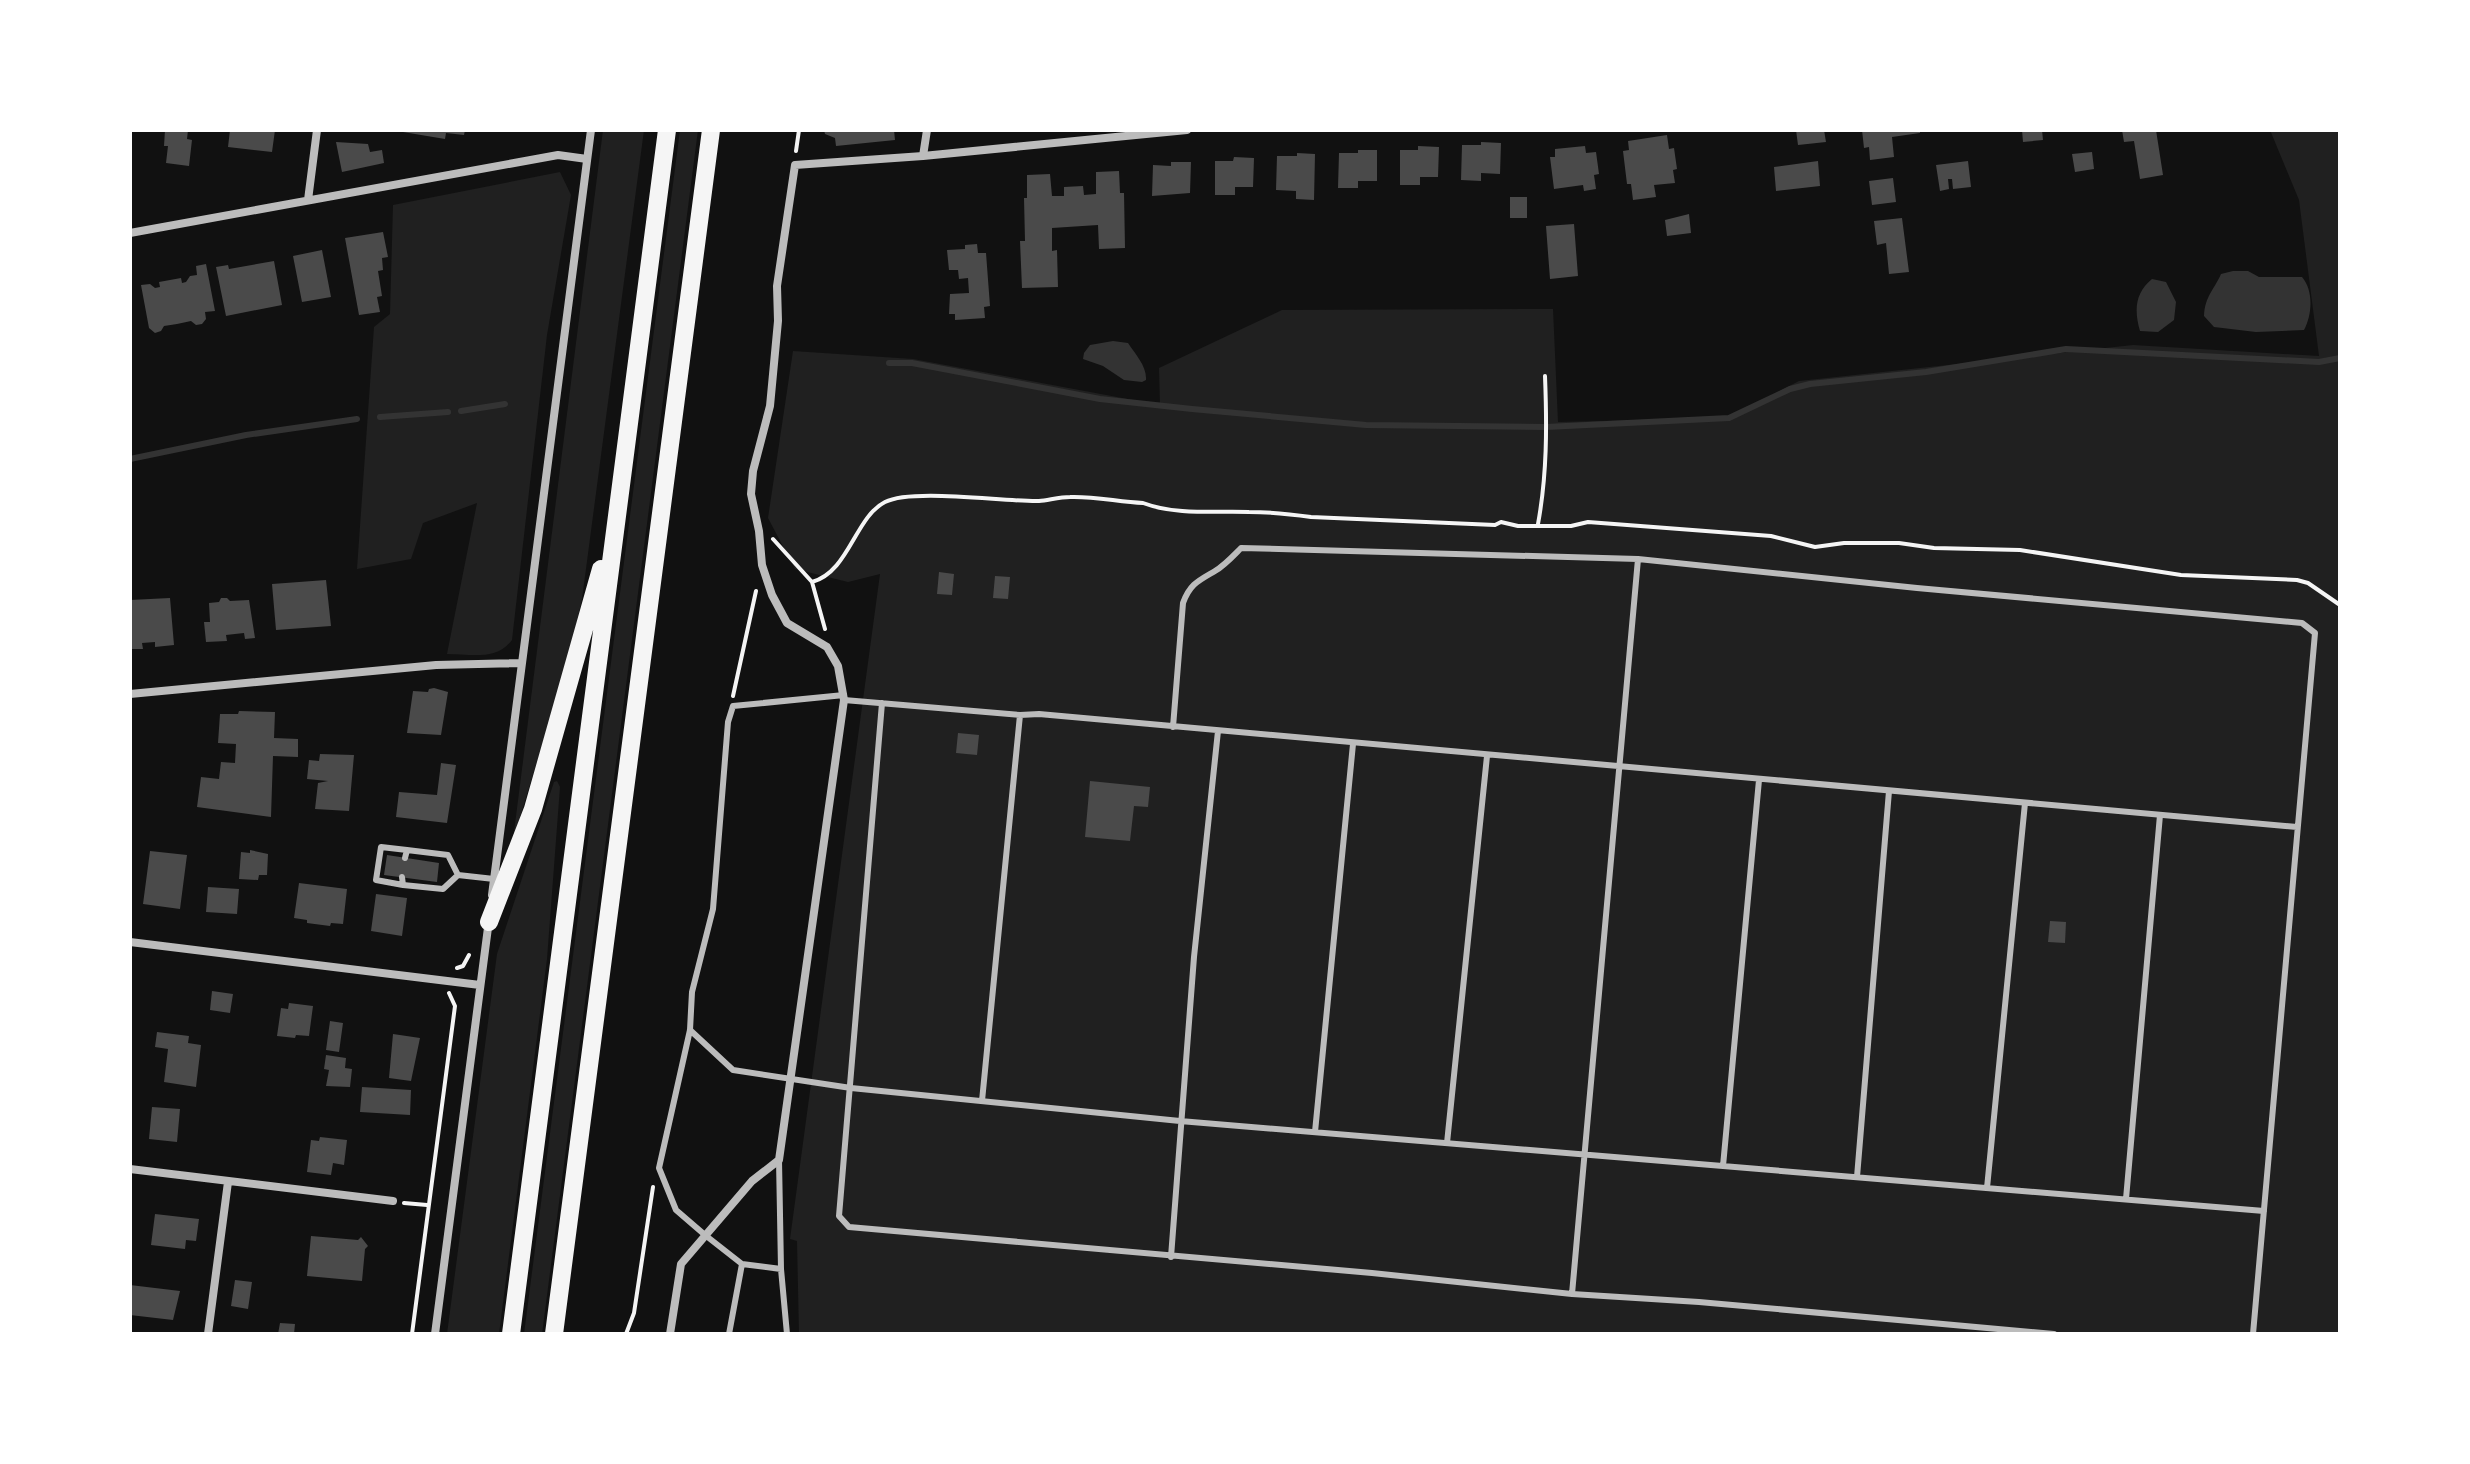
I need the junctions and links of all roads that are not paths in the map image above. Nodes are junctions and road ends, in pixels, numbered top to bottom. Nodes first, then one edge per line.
1 (317, 130) edge
2 (591, 130) edge
3 (667, 130) edge
4 (711, 130) edge
5 (927, 130) edge
6 (1187, 130) edge
7 (923, 156) junction
8 (587, 159) junction
9 (308, 200) junction
10 (130, 233) edge
11 (620, 497) junction
12 (1638, 559) junction
13 (521, 663) junction
14 (130, 694) edge
15 (844, 697) junction
16 (882, 703) junction
17 (1020, 715) junction
18 (1173, 727) junction
19 (1218, 731) junction
20 (1353, 744) junction
21 (1487, 756) junction
22 (1620, 767) junction
23 (1759, 780) junction
24 (1889, 791) junction
25 (2025, 803) junction
26 (2160, 815) junction
27 (2297, 827) junction
28 (458, 875) junction
29 (494, 879) junction
30 (489, 922) junction
31 (130, 942) edge
32 (480, 985) junction
33 (690, 1030) junction
34 (791, 1080) junction
35 (851, 1088) junction
36 (982, 1101) junction
37 (1180, 1121) junction
38 (1315, 1132) junction
39 (1447, 1143) junction
40 (1585, 1154) junction
41 (779, 1160) junction
42 (1723, 1166) junction
43 (130, 1169) edge
44 (1857, 1177) junction
45 (228, 1182) junction
46 (1987, 1188) junction
47 (2126, 1199) junction
48 (393, 1201) road end
49 (2264, 1211) junction
50 (705, 1235) junction
51 (1171, 1257) junction
52 (742, 1264) junction
53 (781, 1269) junction
54 (1572, 1294) junction
55 (559, 1297) junction
56 (208, 1334) edge
57 (435, 1334) edge
58 (511, 1334) edge
59 (554, 1334) edge
60 (561, 1334) edge
61 (670, 1334) edge
62 (729, 1334) edge
63 (787, 1334) edge
64 (2054, 1334) edge
65 (2253, 1334) edge

1 - 9 street
2 - 8 street
3 - 11 main road
4 - 55 main road
5 - 7 street
6 - 7 street
7 - 15 street
8 - 9 street
8 - 13 street
9 - 10 street
11 - 30 main road
11 - 58 main road
12 - 18 lane
12 - 22 lane
12 - 27 lane
13 - 14 street
13 - 29 street
15 - 16 lane
15 - 33 lane
15 - 34 street
16 - 17 lane
16 - 35 lane
17 - 18 lane
17 - 36 lane
18 - 19 lane
19 - 20 lane
19 - 37 lane
20 - 21 lane
20 - 38 lane
21 - 22 lane
21 - 39 lane
22 - 23 lane
22 - 40 lane
23 - 24 lane
23 - 42 lane
24 - 25 lane
24 - 44 lane
25 - 26 lane
25 - 46 lane
26 - 27 lane
26 - 47 lane
27 - 49 lane
28 - 28 lane
28 - 29 lane
29 - 30 street
30 - 32 street
31 - 32 street
32 - 57 street
33 - 34 lane
33 - 50 lane
34 - 35 lane
34 - 41 street
35 - 36 lane
35 - 51 lane
36 - 37 lane
37 - 38 lane
37 - 51 lane
38 - 39 lane
39 - 40 lane
40 - 42 lane
40 - 54 lane
41 - 50 street
41 - 53 lane
42 - 44 lane
43 - 45 street
44 - 46 lane
45 - 48 street
45 - 56 street
46 - 47 lane
47 - 49 lane
49 - 65 lane
50 - 52 lane
50 - 61 street
51 - 54 lane
52 - 53 lane
52 - 62 lane
53 - 63 lane
54 - 64 lane
55 - 59 main road
55 - 60 main road

